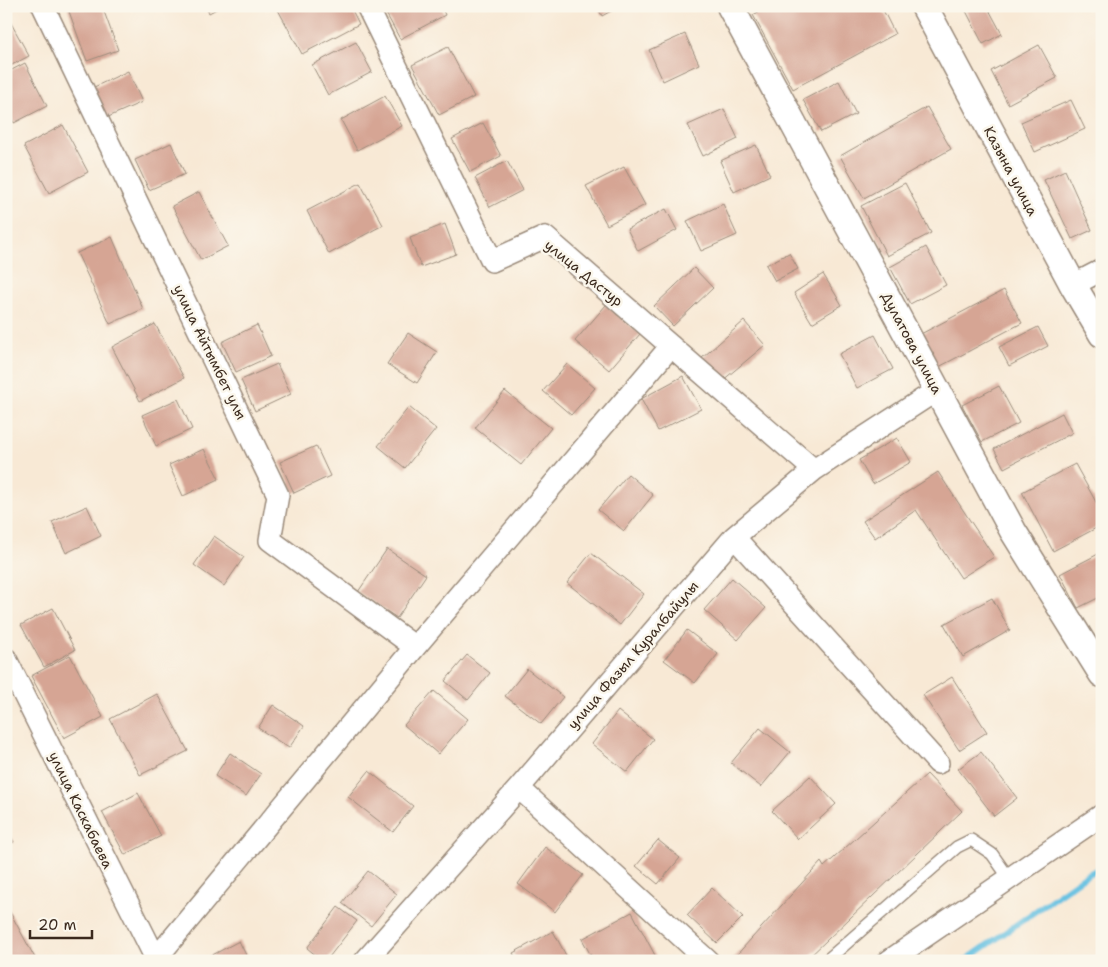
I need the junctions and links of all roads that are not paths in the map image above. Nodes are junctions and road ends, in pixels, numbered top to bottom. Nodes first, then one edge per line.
1 (43, 6) edge
2 (367, 6) edge
3 (730, 6) edge
4 (924, 6) edge
5 (1102, 270) edge
6 (1073, 285) junction
7 (1102, 334) edge
8 (671, 346) junction
9 (937, 390) junction
10 (814, 470) junction
11 (734, 537) junction
12 (415, 647) junction
13 (6, 659) edge
14 (1102, 674) edge
15 (938, 764) dead end
16 (520, 788) junction
17 (1102, 815) edge
18 (1009, 878) junction
19 (156, 960) edge
20 (365, 961) edge
21 (708, 961) edge
22 (826, 961) edge
23 (889, 961) edge

1 - 12 street, улица Айтымбет улы
2 - 8 street, улица Дастур
3 - 9 street, Дулатова улица
4 - 6 street, Казына улица
5 - 6 street
6 - 7 street, Казына улица
8 - 10 street, улица Дастур
8 - 12 street
9 - 10 street, улица Фазыл Куралбайулы
9 - 14 street, Дулатова улица
10 - 11 street, улица Фазыл Куралбайулы
11 - 15 street
11 - 16 street, улица Фазыл Куралбайулы
12 - 19 street
13 - 19 street, улица Каскабаева
16 - 20 street, улица Фазыл Куралбайулы
16 - 21 street
17 - 18 street
18 - 22 lane
18 - 23 street

